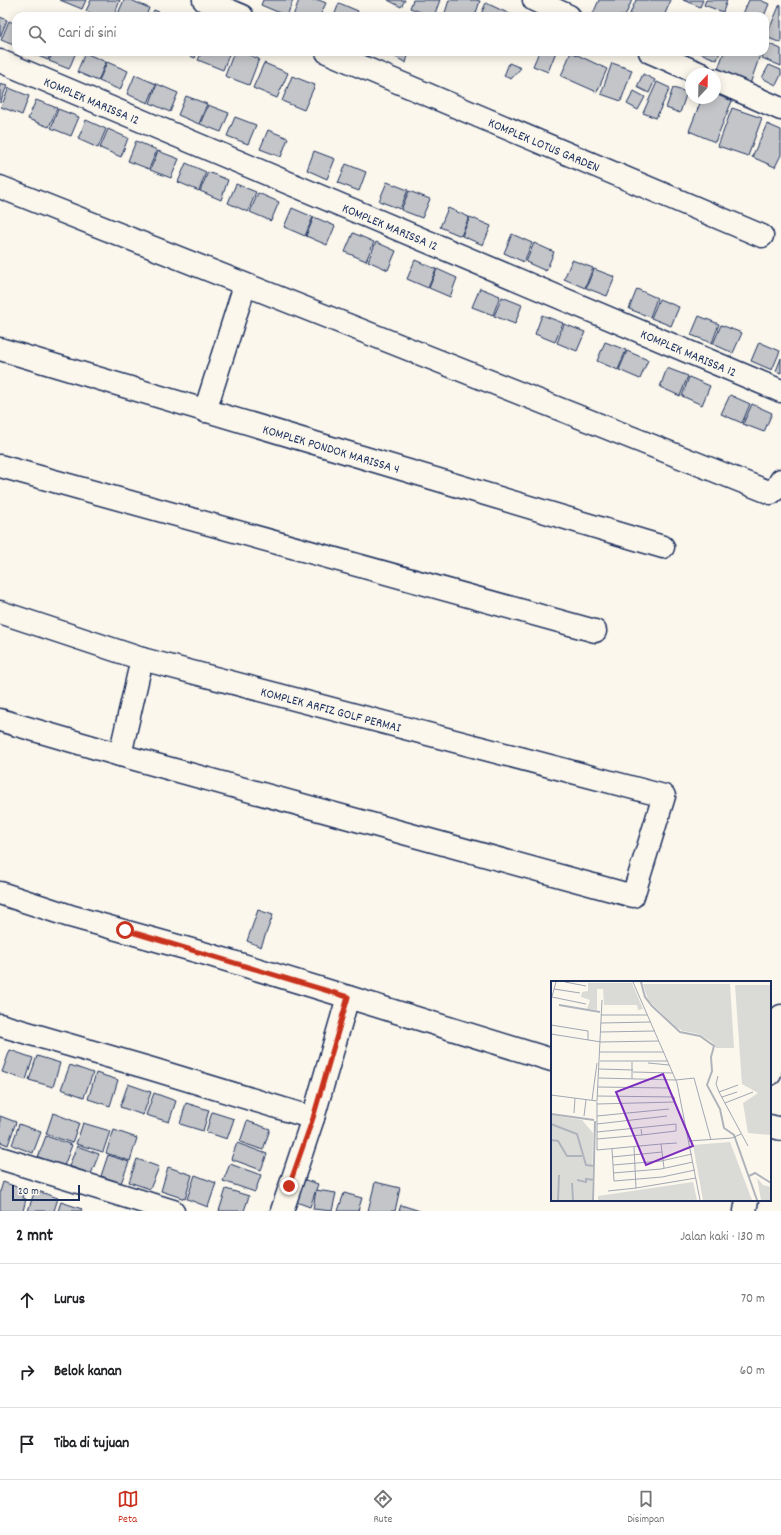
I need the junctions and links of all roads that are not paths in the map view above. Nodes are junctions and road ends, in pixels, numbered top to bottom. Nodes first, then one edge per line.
1 (204, 0) edge
2 (534, 0) edge
3 (232, 12) edge
4 (560, 12) edge
5 (336, 56) edge
6 (659, 56) edge
7 (0, 61) edge
8 (687, 68) edge
9 (721, 83) edge
10 (781, 109) edge
11 (0, 187) edge
12 (762, 236) dead end
13 (246, 285) junction
14 (0, 350) edge
15 (781, 391) edge
16 (205, 411) junction
17 (0, 466) edge
18 (781, 480) edge
19 (663, 547) dead end
20 (0, 612) edge
21 (595, 631) dead end
22 (142, 659) junction
23 (0, 720) edge
24 (120, 755) junction
25 (0, 893) edge
26 (348, 997) junction
27 (781, 1016) edge
28 (0, 1025) edge
29 (551, 1060) edge
30 (771, 1069) edge
31 (313, 1118) junction
32 (771, 1126) edge
33 (781, 1129) edge
34 (0, 1158) edge
35 (747, 1201) edge
36 (173, 1211) edge
37 (282, 1211) edge
38 (745, 1211) edge

1 - 3 street
2 - 4 street
5 - 12 street, KOMPLEK LOTUS GARDEN
6 - 8 street
7 - 15 street, KOMPLEK MARISSA 12
9 - 10 street
11 - 13 street
13 - 16 street
13 - 18 street
14 - 16 street, KOMPLEK PONDOK MARISSA 4
16 - 19 street, KOMPLEK PONDOK MARISSA 4
17 - 21 street
20 - 22 street, KOMPLEK ARFIZ GOLF PERMAI
22 - 24 street
22 - 24 street, KOMPLEK ARFIZ GOLF PERMAI
23 - 24 street
25 - 26 street
26 - 29 street
26 - 31 street
27 - 30 street
28 - 31 street
31 - 37 street
32 - 33 street
34 - 36 street
35 - 38 street

